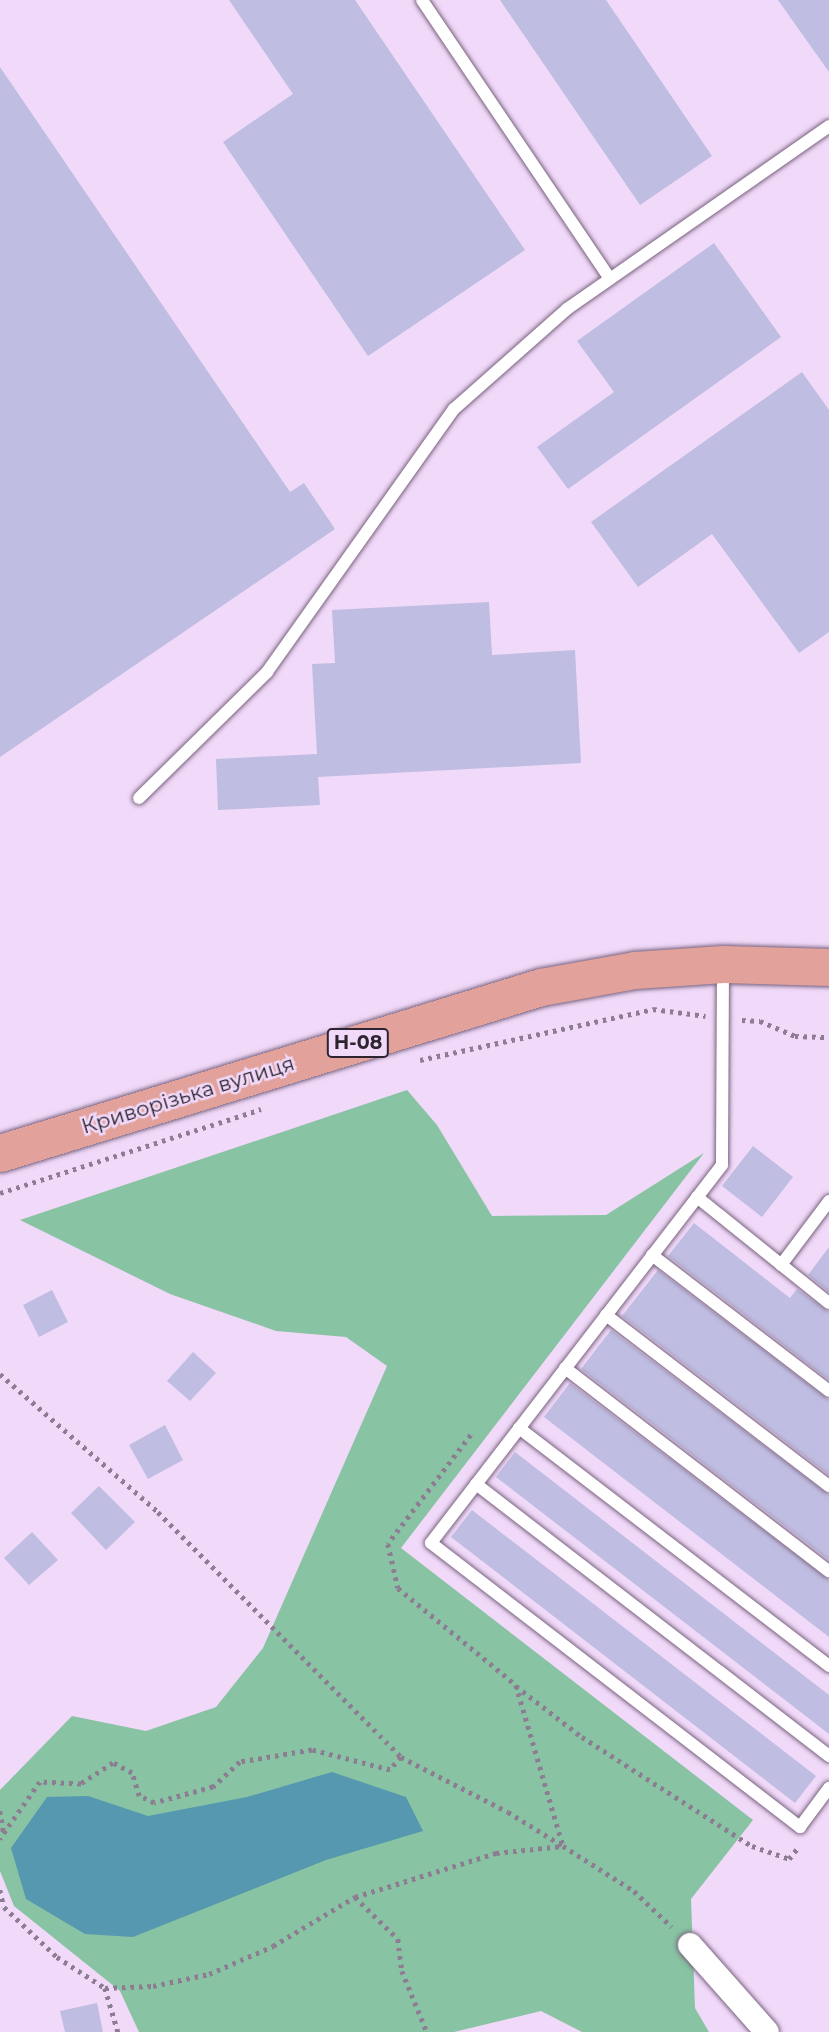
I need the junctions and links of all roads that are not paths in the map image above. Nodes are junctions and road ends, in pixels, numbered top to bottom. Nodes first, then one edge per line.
1 (422, 0) edge
2 (829, 126) edge
3 (610, 279) junction
4 (139, 797) dead end
5 (723, 964) junction
6 (829, 967) edge
7 (0, 1153) edge
8 (697, 1197) junction
9 (829, 1201) edge
10 (652, 1255) junction
11 (781, 1265) junction
12 (829, 1303) edge
13 (606, 1315) junction
14 (565, 1368) junction
15 (829, 1391) edge
16 (519, 1428) junction
17 (476, 1484) junction
18 (829, 1486) edge
19 (829, 1571) edge
20 (829, 1666) edge
21 (829, 1756) edge
22 (829, 1788) edge
23 (690, 1945) road end
24 (767, 2032) edge

1 - 3 lane
2 - 3 lane
3 - 4 lane
5 - 6 main road, Криворізька вулиця / Н-08
5 - 7 main road, Криворізька вулиця / Н-08
5 - 8 lane
8 - 10 lane
8 - 11 lane
9 - 11 lane
10 - 13 lane
10 - 15 lane
11 - 12 lane
13 - 14 lane
13 - 18 lane
14 - 16 lane
14 - 19 lane
16 - 17 lane
16 - 20 lane
17 - 21 lane
17 - 22 lane
23 - 24 street

